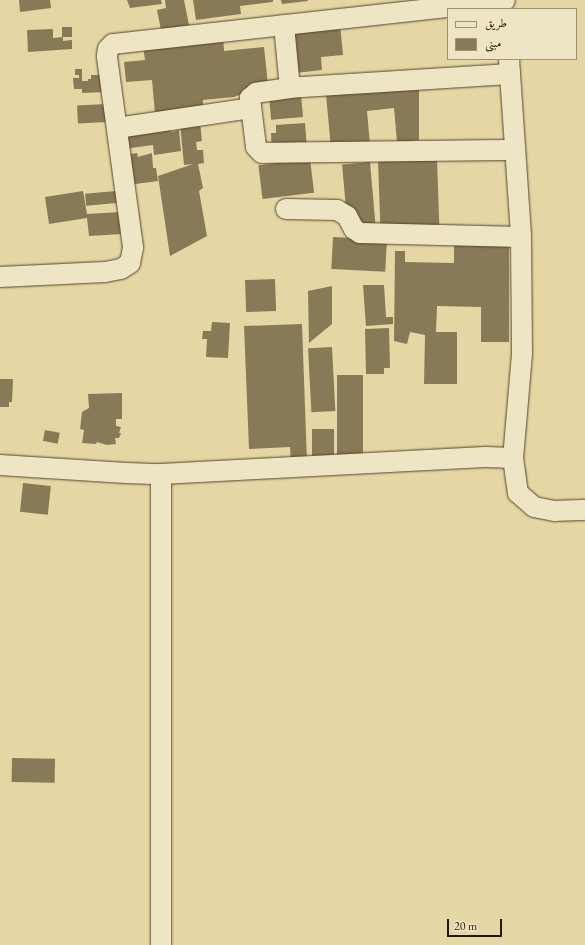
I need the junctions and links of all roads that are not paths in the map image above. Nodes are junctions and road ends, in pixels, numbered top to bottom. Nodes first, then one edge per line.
1 (505, 3) edge
2 (406, 6) edge
3 (284, 24) junction
4 (510, 67) edge
5 (290, 88) junction
6 (251, 108) junction
7 (117, 128) junction
8 (515, 150) junction
9 (286, 209) dead end
10 (521, 237) junction
11 (0, 277) edge
12 (513, 458) junction
13 (0, 465) edge
14 (161, 474) junction
15 (585, 510) edge
16 (161, 945) edge

1 - 2 street
2 - 3 street
3 - 5 street
3 - 7 street
4 - 5 street
4 - 8 street
5 - 6 street
6 - 7 street
6 - 8 street
7 - 11 street
8 - 10 street
9 - 10 street
10 - 12 street
12 - 14 street
12 - 15 street
13 - 14 street
14 - 16 street

